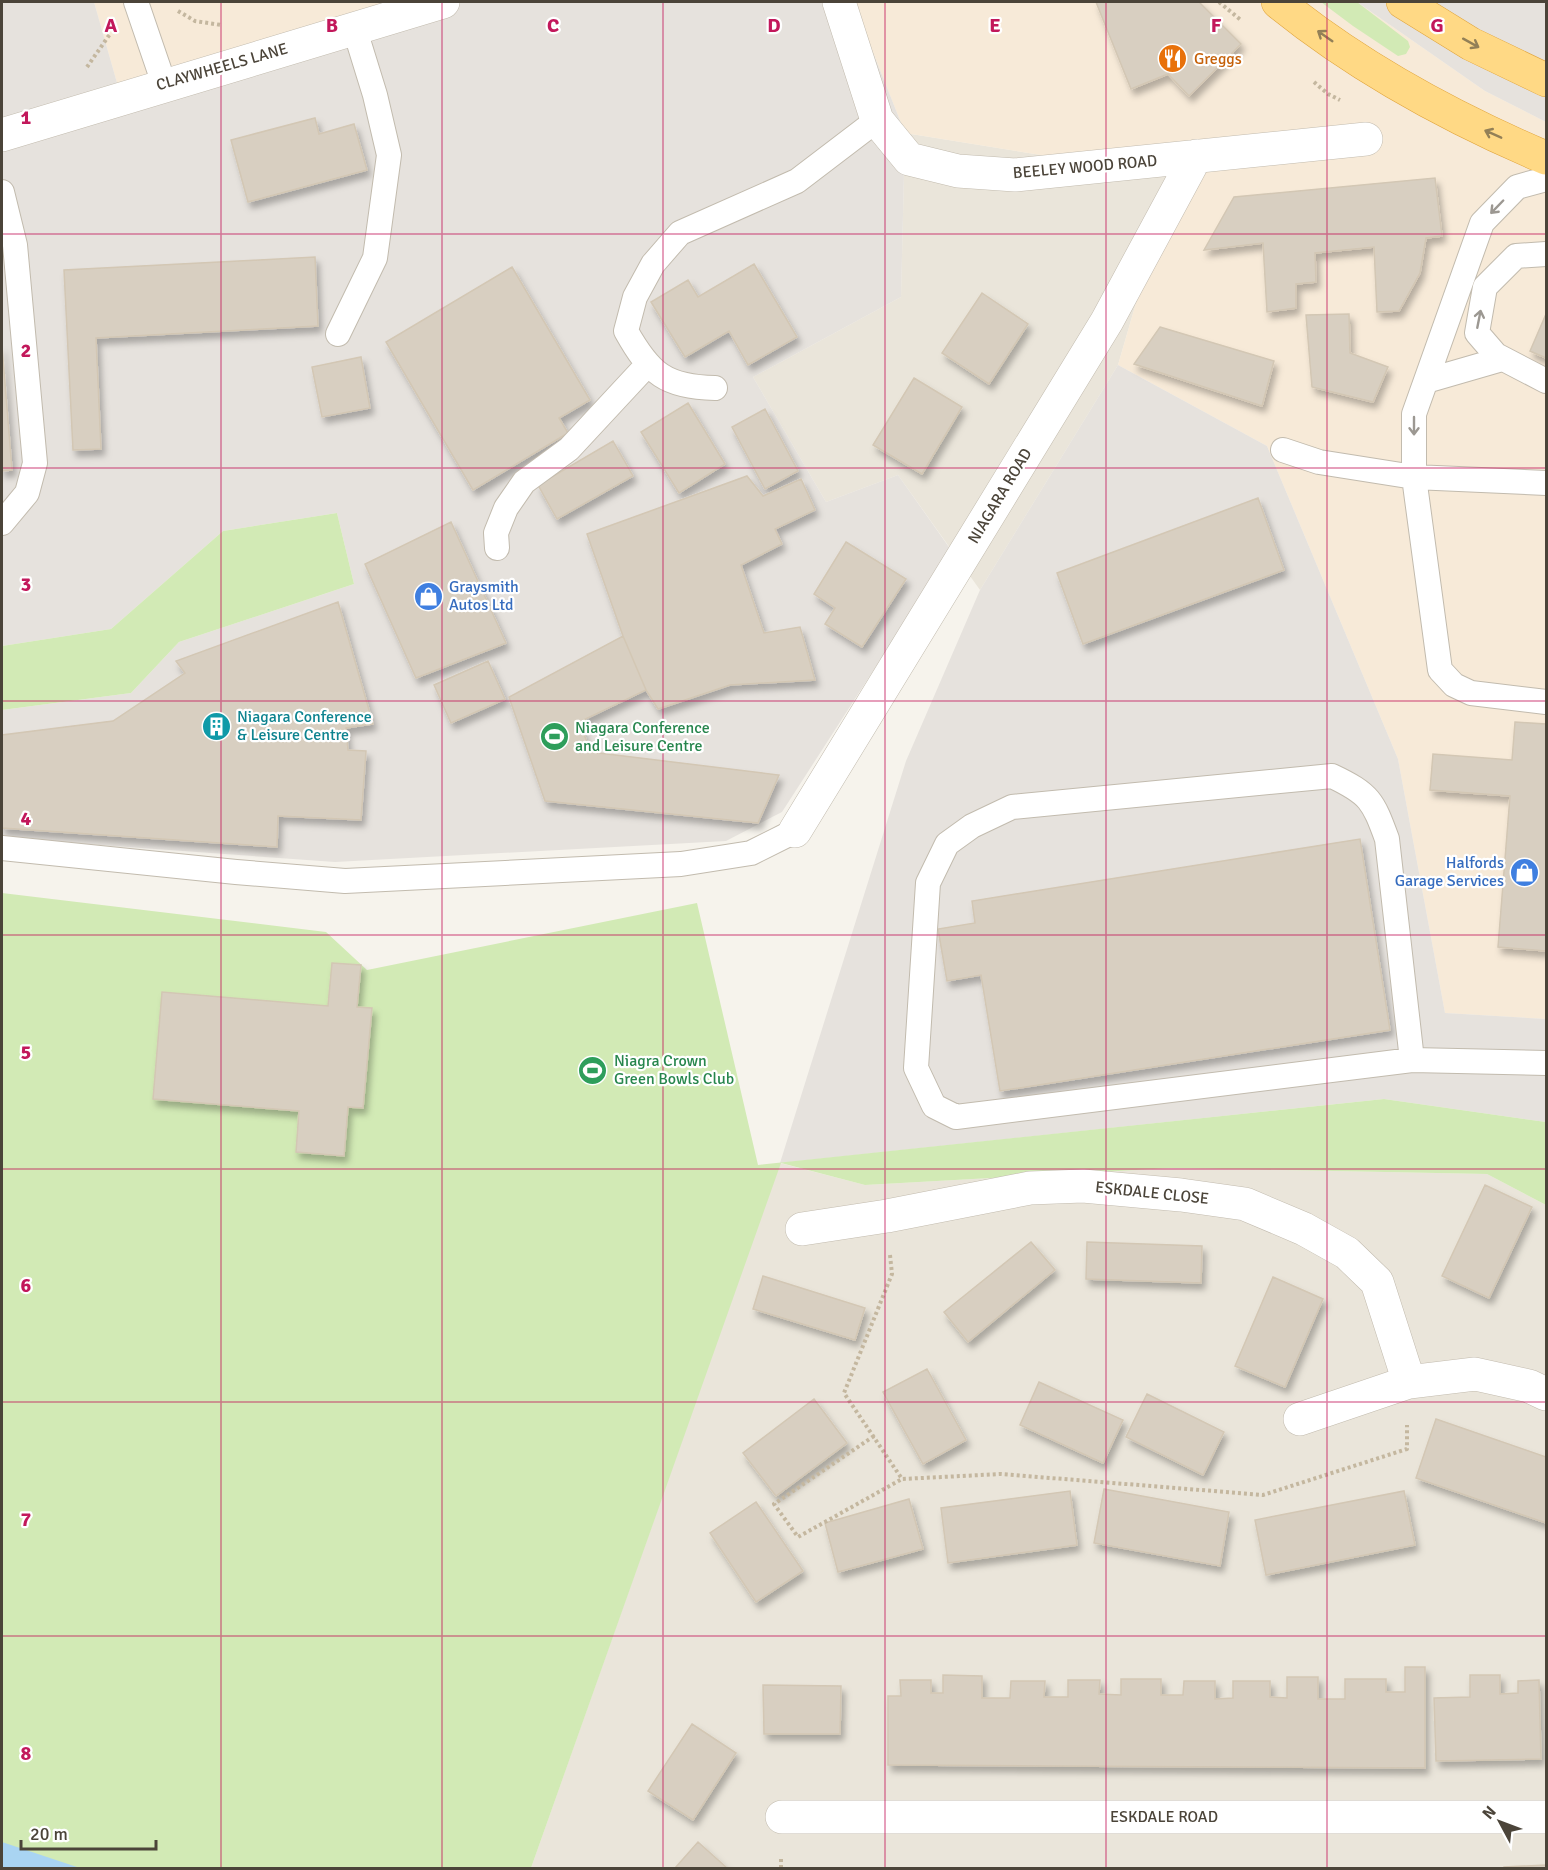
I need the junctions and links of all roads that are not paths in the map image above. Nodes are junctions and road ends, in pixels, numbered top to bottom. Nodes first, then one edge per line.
1 (136, 2) edge
2 (443, 2) edge
3 (839, 2) edge
4 (1278, 2) edge
5 (1403, 2) edge
6 (354, 27) junction
7 (1546, 80) edge
8 (164, 84) junction
9 (877, 120) junction
10 (2, 135) edge
11 (1366, 139) dead end
12 (1196, 156) junction
13 (1546, 158) edge
14 (1546, 179) edge
15 (2, 192) edge
16 (1546, 254) edge
17 (338, 334) dead end
18 (1502, 359) junction
19 (648, 364) junction
20 (1425, 381) junction
21 (1546, 381) edge
22 (715, 388) dead end
23 (1283, 450) dead end
24 (1414, 477) junction
25 (1546, 483) edge
26 (2, 523) edge
27 (497, 548) dead end
28 (1546, 702) edge
29 (795, 831) joint
30 (2, 848) edge
31 (1412, 1060) junction
32 (1546, 1063) edge
33 (802, 1229) dead end
34 (1409, 1382) junction
35 (1546, 1394) edge
36 (1300, 1419) dead end
37 (782, 1817) dead end
38 (1546, 1817) edge

1 - 8 lane
2 - 6 street, CLAYWHEELS LANE
3 - 9 street, BEELEY WOOD ROAD
13 -> 4 highway
5 -> 7 highway
6 - 8 street, CLAYWHEELS LANE
6 - 17 lane
8 - 10 street, CLAYWHEELS LANE
9 - 12 street, BEELEY WOOD ROAD
9 - 19 lane
11 - 12 street, BEELEY WOOD ROAD
12 - 29 street, NIAGARA ROAD
14 -> 20 lane
15 - 26 lane
18 -> 16 lane
18 - 20 lane
18 - 21 lane
19 - 22 lane
19 - 27 lane
20 -> 24 lane
23 - 24 lane
24 - 25 lane
24 - 28 lane
29 - 30 lane
31 - 31 lane
31 - 32 lane
33 - 34 street, ESKDALE CLOSE
34 - 35 street
34 - 36 street
37 - 38 street, ESKDALE ROAD

